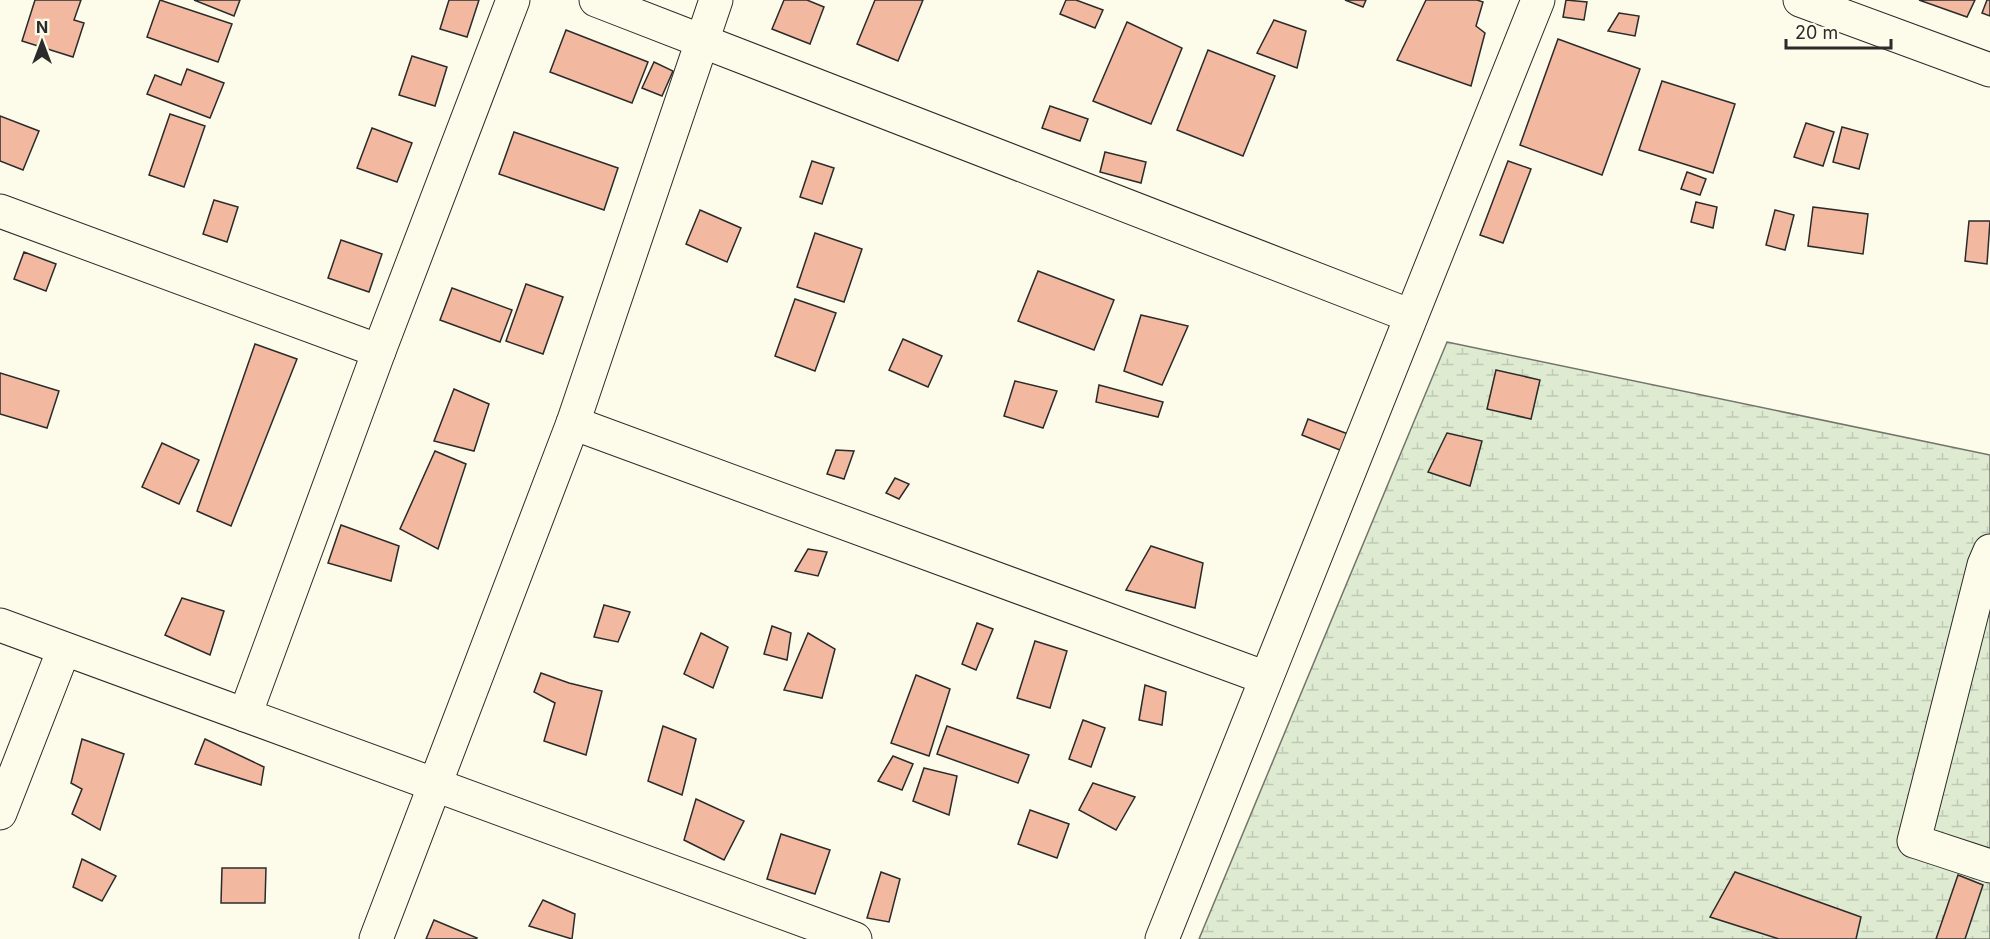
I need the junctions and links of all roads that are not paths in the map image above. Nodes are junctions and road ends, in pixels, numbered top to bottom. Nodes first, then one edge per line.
1 (513, 0) edge
2 (596, 0) edge
3 (716, 0) edge
4 (1538, 0) edge
5 (1800, 0) edge
6 (702, 41) junction
7 (1990, 70) edge
8 (0, 211) edge
9 (1411, 316) junction
10 (379, 351) junction
11 (573, 423) junction
12 (1990, 551) edge
13 (0, 625) edge
14 (64, 649) junction
15 (1266, 678) junction
16 (245, 715) junction
17 (435, 785) junction
18 (0, 813) edge
19 (1990, 866) edge
20 (376, 939) edge
21 (855, 939) edge
22 (1162, 939) edge

1 - 10 main road
2 - 6 main road
3 - 6 main road
4 - 9 main road
5 - 7 main road
6 - 9 main road
6 - 11 main road
8 - 10 main road
9 - 15 main road
10 - 16 main road
11 - 15 main road
11 - 17 main road
12 - 19 main road
13 - 14 main road
14 - 16 main road
14 - 18 main road
15 - 22 main road
16 - 17 main road
17 - 20 main road
17 - 21 main road

